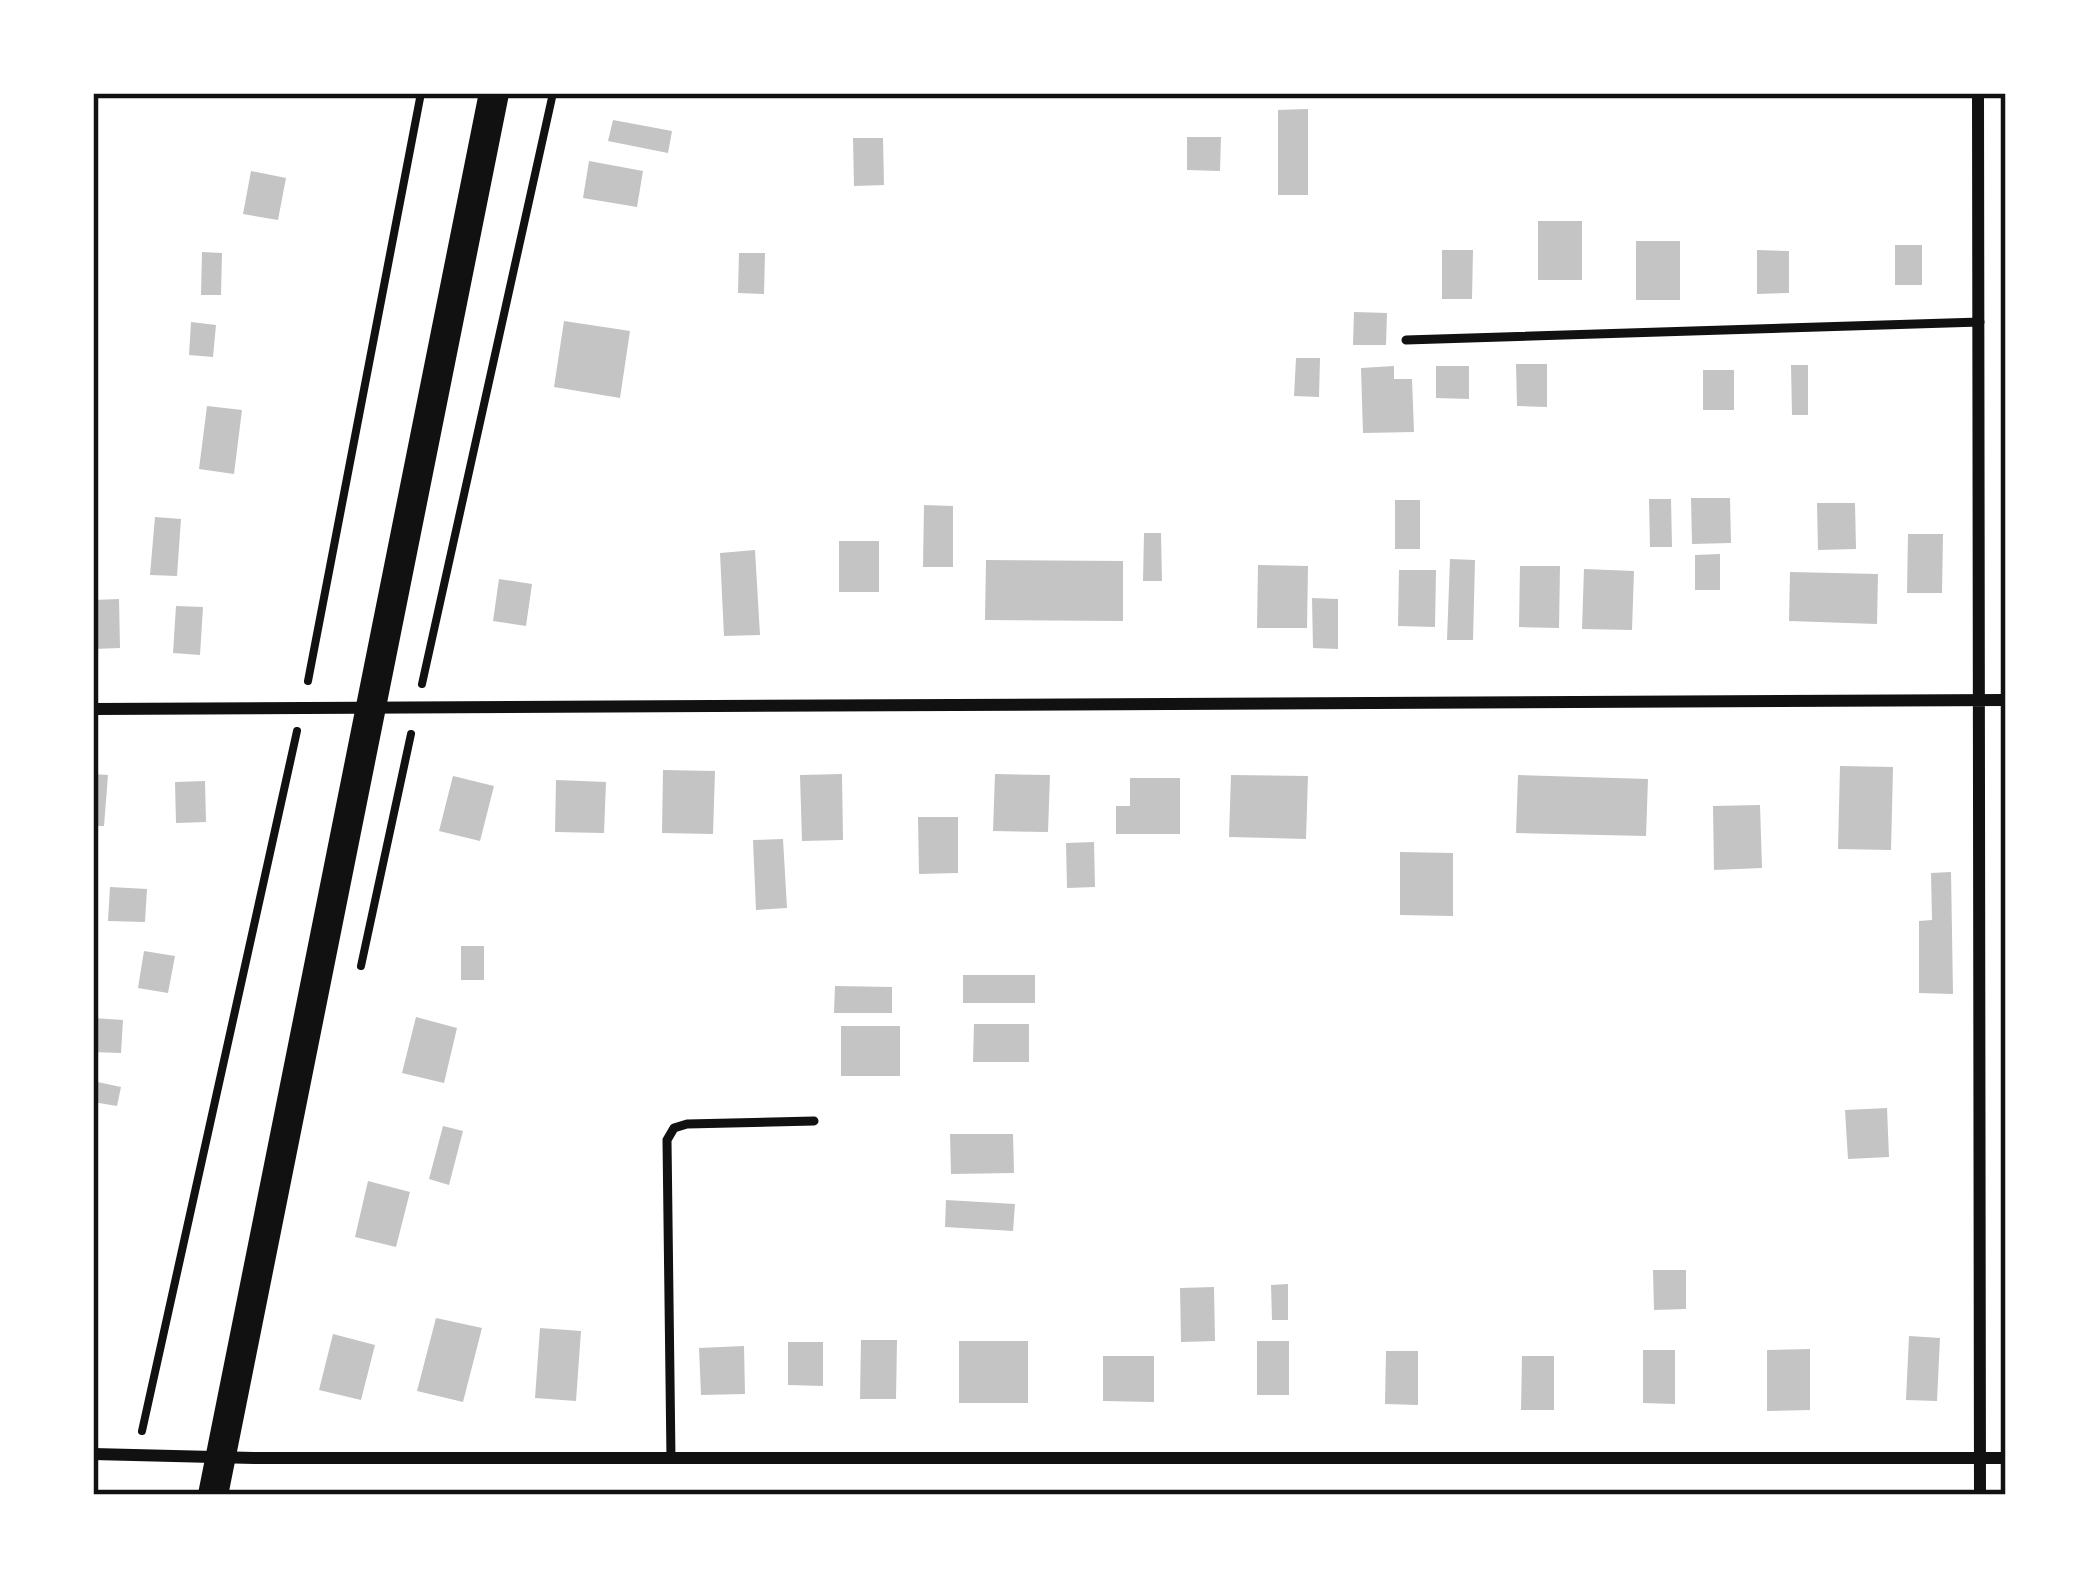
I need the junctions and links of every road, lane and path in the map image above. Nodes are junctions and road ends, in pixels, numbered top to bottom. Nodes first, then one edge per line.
1 (421, 93) edge
2 (494, 93) edge
3 (553, 93) edge
4 (1978, 93) edge
5 (1980, 322) junction
6 (1406, 340) dead end
7 (2006, 700) edge
8 (1981, 701) junction
9 (374, 706) junction
10 (417, 707) junction
11 (93, 709) edge
12 (302, 710) junction
13 (358, 980) dead end
14 (814, 1121) dead end
15 (93, 1454) edge
16 (136, 1455) junction
17 (221, 1458) junction
18 (1979, 1458) junction
19 (2006, 1458) edge
20 (671, 1459) junction
21 (213, 1495) edge
22 (1980, 1495) edge

1 - 12 path
2 - 9 main road
3 - 10 path
4 - 5 street
5 - 6 lane
5 - 8 street
7 - 8 street
8 - 10 street
8 - 18 street
9 - 10 street
9 - 12 street
9 - 17 main road
10 - 13 path
11 - 12 street
12 - 16 path
14 - 20 lane
15 - 16 street
16 - 17 street
17 - 20 street
17 - 21 main road
18 - 19 street
18 - 20 street
18 - 22 street

